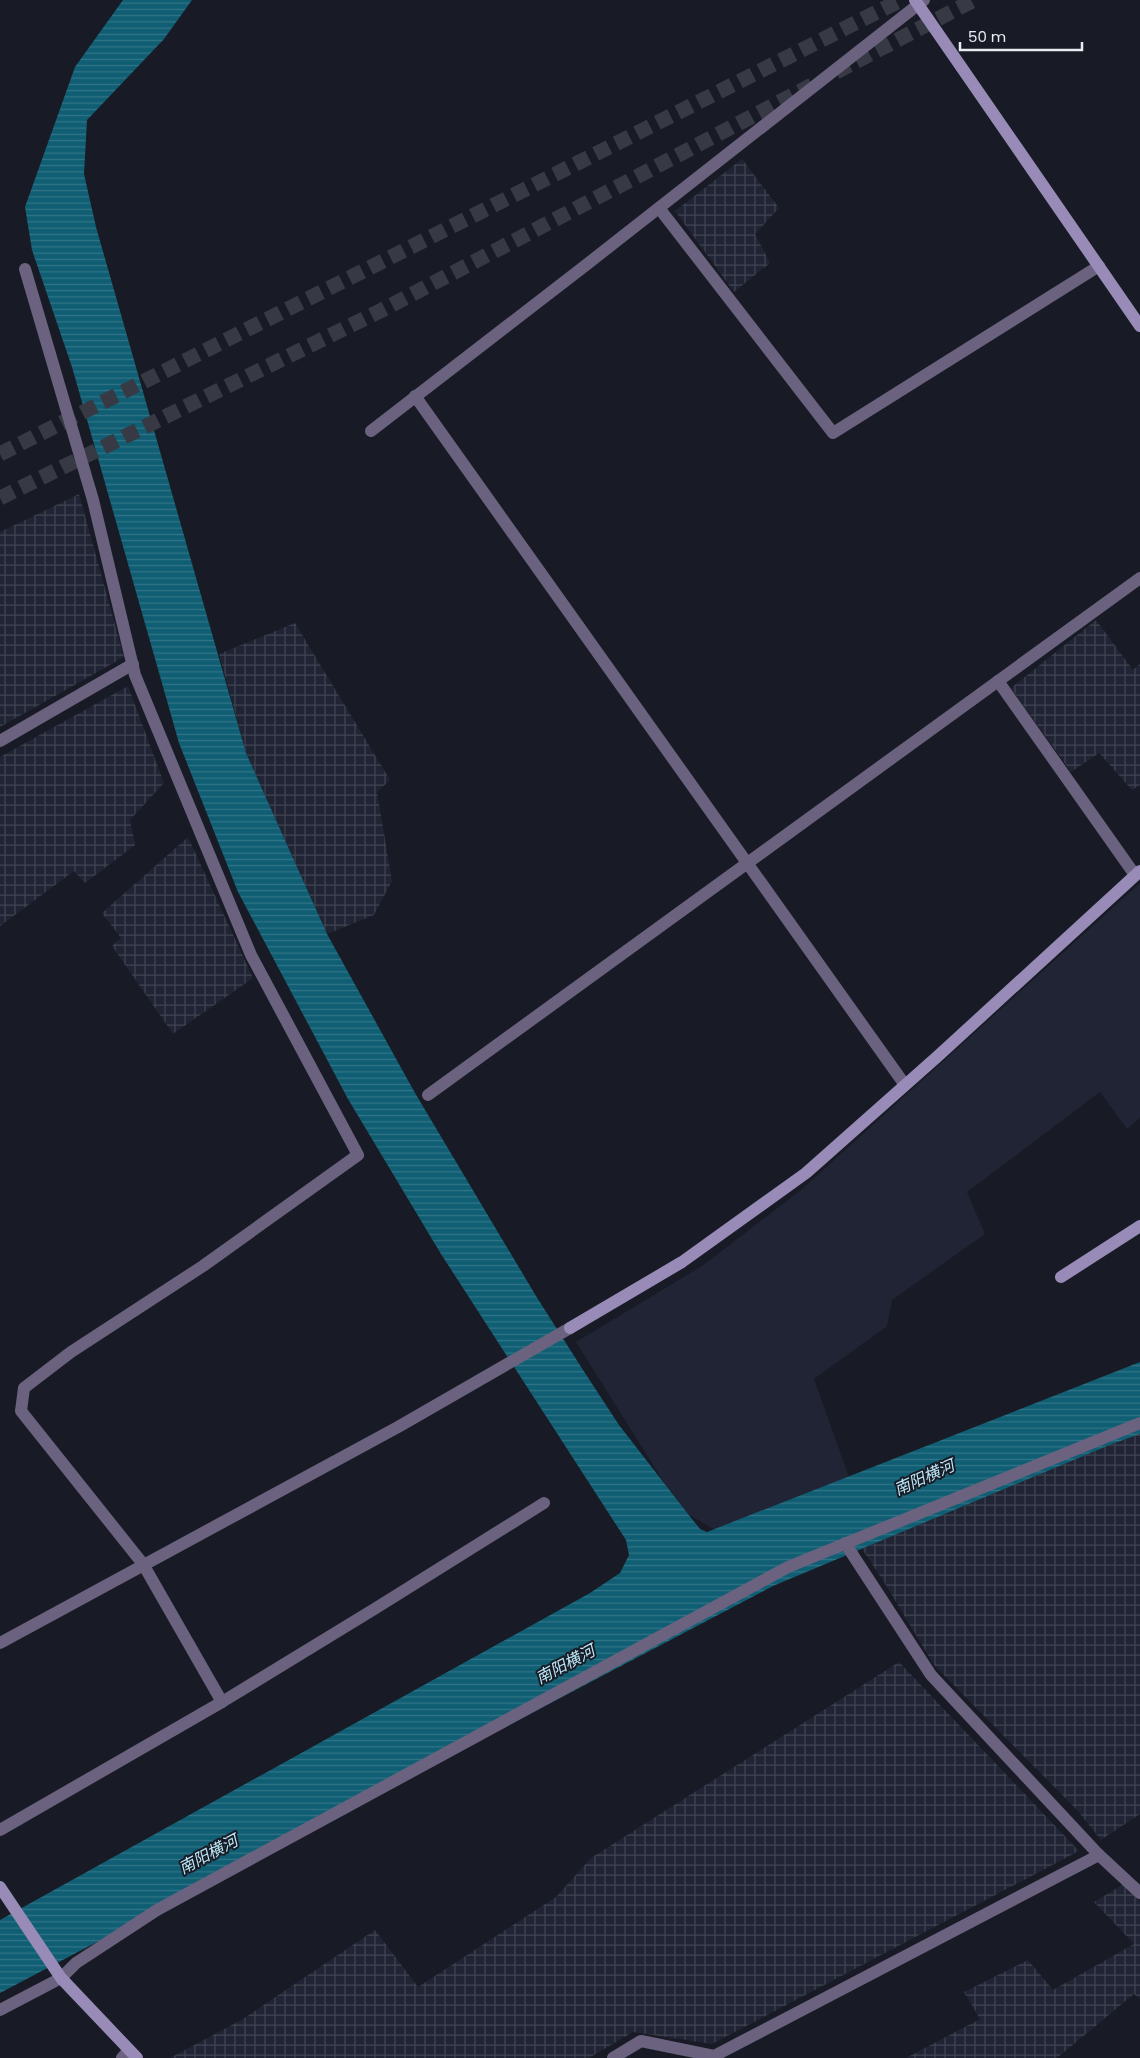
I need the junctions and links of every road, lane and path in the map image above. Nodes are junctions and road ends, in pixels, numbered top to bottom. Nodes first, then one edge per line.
1 (919, 2) edge
2 (660, 208) junction
3 (1099, 266) junction
4 (25, 269) dead end
5 (1140, 326) edge
6 (415, 396) junction
7 (371, 431) dead end
8 (1140, 578) edge
9 (133, 664) junction
10 (998, 681) junction
11 (0, 741) edge
12 (747, 863) junction
13 (1137, 873) edge
14 (905, 1084) junction
15 (428, 1095) dead end
16 (1140, 1226) edge
17 (1061, 1277) dead end
18 (1140, 1423) edge
19 (544, 1502) dead end
20 (846, 1543) junction
21 (143, 1564) junction
22 (0, 1643) edge
23 (222, 1702) junction
24 (0, 1830) edge
25 (1099, 1856) junction
26 (0, 1887) edge
27 (1140, 1893) edge
28 (58, 1974) junction
29 (0, 2010) edge
30 (129, 2055) edge
31 (613, 2058) edge

1 - 2 street
1 - 3 street
2 - 3 street
2 - 6 street
3 - 5 street
4 - 9 street
6 - 7 street
6 - 12 street
8 - 10 street
9 - 11 street
9 - 21 street
10 - 12 street
10 - 13 street
12 - 14 street
12 - 15 street
13 - 14 street
14 - 21 street
16 - 17 street
18 - 20 street
19 - 23 street
20 - 25 street
20 - 28 street
21 - 22 street
21 - 23 street
23 - 24 street
25 - 27 street
25 - 31 street
26 - 28 street
28 - 29 street
28 - 30 street

